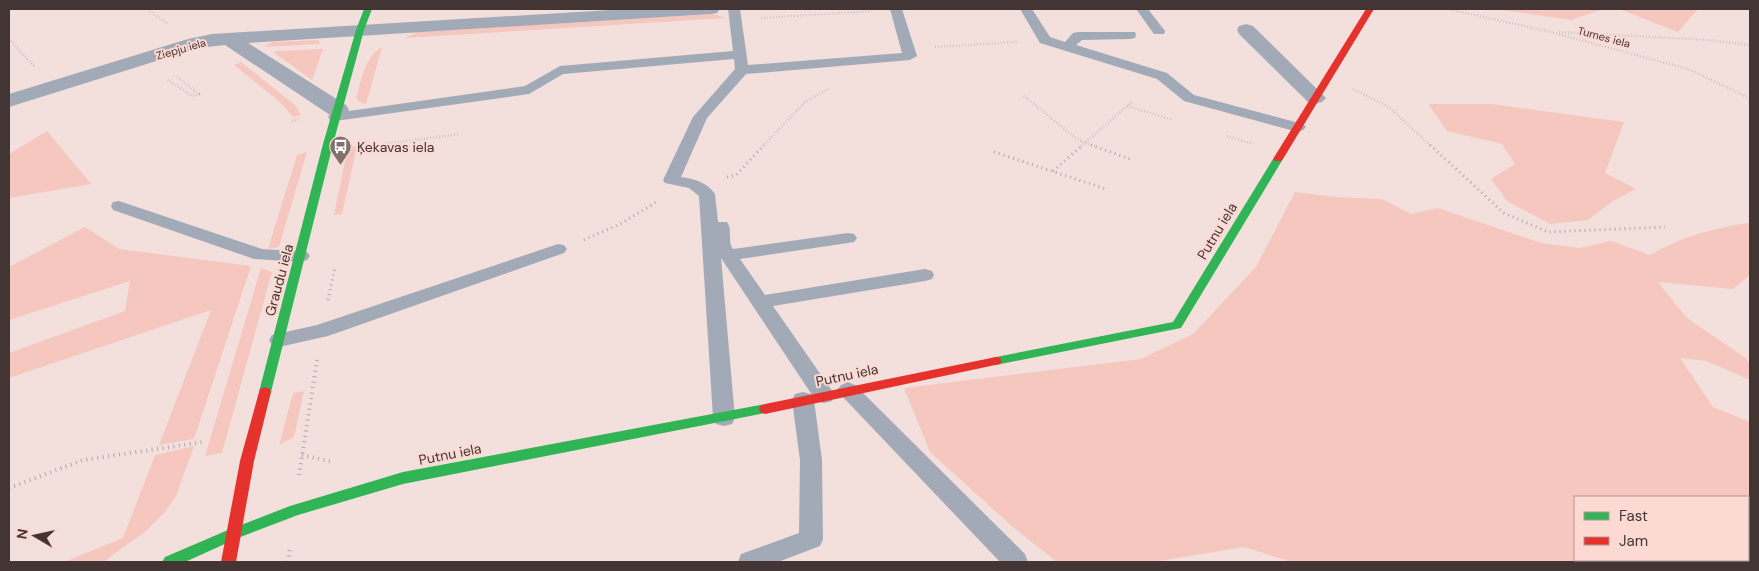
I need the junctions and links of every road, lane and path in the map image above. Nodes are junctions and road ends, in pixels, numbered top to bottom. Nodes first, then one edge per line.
1 (368, 9) edge
2 (711, 9) edge
3 (734, 9) edge
4 (896, 9) edge
5 (1026, 9) edge
6 (1142, 9) edge
7 (1370, 9) edge
8 (1450, 9) edge
9 (360, 30) junction
10 (1246, 30) dead end
11 (1159, 31) dead end
12 (1551, 32) junction
13 (1130, 35) dead end
14 (230, 40) junction
15 (1045, 40) junction
16 (1750, 45) edge
17 (1067, 47) junction
18 (907, 49) junction
19 (741, 63) junction
20 (183, 75) dead end
21 (1328, 76) junction
22 (161, 82) dead end
23 (830, 88) dead end
24 (1024, 96) dead end
25 (1315, 98) junction
26 (1750, 98) edge
27 (9, 101) edge
28 (1132, 102) dead end
29 (368, 112) junction
30 (337, 114) junction
31 (1298, 127) junction
32 (460, 134) dead end
33 (1085, 142) junction
34 (994, 152) dead end
35 (1133, 160) dead end
36 (1052, 171) junction
37 (671, 180) junction
38 (694, 184) junction
39 (1106, 189) dead end
40 (119, 206) dead end
41 (720, 209) dead end
42 (1665, 227) dead end
43 (848, 238) dead end
44 (558, 249) joint
45 (728, 255) junction
46 (301, 256) junction
47 (336, 264) dead end
48 (925, 275) dead end
49 (760, 302) junction
50 (321, 331) junction
51 (279, 340) junction
52 (848, 390) junction
53 (814, 398) junction
54 (724, 418) junction
55 (204, 442) dead end
56 (9, 488) edge
57 (295, 510) junction
58 (234, 534) junction
59 (170, 562) edge
60 (228, 562) edge
61 (288, 562) edge
62 (750, 562) edge
63 (1016, 562) edge

1 - 9 street, Graudu iela
2 - 9 street
3 - 19 lane
4 - 18 lane
5 - 15 lane
6 - 11 lane
7 - 21 street, Putnu iela
8 - 12 path, Tumes iela
9 - 14 street, Ziepju iela
9 - 30 street, Graudu iela
10 - 25 street
12 - 16 path
12 - 26 path, Tumes iela
13 - 17 lane
14 - 27 street, Ziepju iela
14 - 30 street
15 - 17 lane
15 - 18 path
17 - 31 lane
18 - 19 lane
19 - 29 lane
19 - 37 lane
20 - 22 path
21 - 25 street, Putnu iela
21 - 42 path
23 - 38 path
24 - 33 path
25 - 31 street, Putnu iela
28 - 33 path
29 - 30 lane
29 - 32 path
30 - 46 street, Graudu iela
31 - 52 street, Putnu iela
33 - 35 path
33 - 36 path
34 - 36 path
36 - 39 path
37 - 38 lane
37 - 44 path
38 - 54 lane
40 - 46 lane
41 - 45 lane
43 - 45 lane
44 - 50 lane
45 - 49 lane
46 - 51 street, Graudu iela
47 - 50 path
48 - 49 lane
49 - 53 lane
50 - 51 lane
50 - 57 path
51 - 58 street, Graudu iela
52 - 53 street, Putnu iela
52 - 63 lane
53 - 54 street, Putnu iela
53 - 62 lane
54 - 57 street, Putnu iela
55 - 56 path
57 - 58 street, Putnu iela
57 - 61 path
58 - 59 street, Putnu iela
58 - 60 street, Graudu iela

